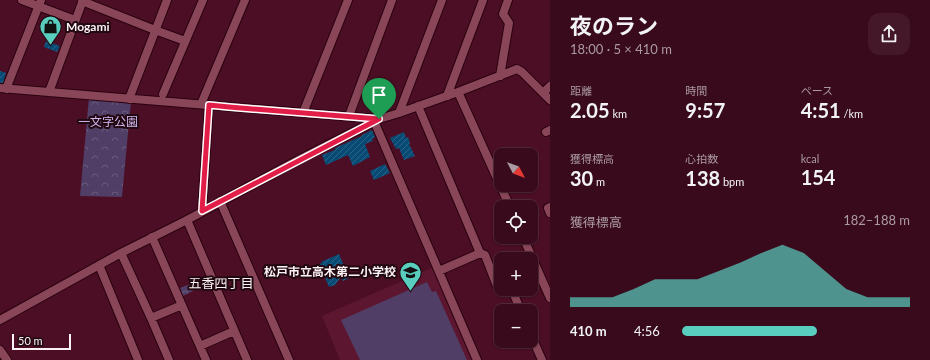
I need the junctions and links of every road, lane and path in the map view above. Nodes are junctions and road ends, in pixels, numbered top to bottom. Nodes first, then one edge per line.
1 (22, 0) edge
2 (167, 0) edge
3 (203, 0) edge
4 (245, 0) edge
5 (348, 0) edge
6 (392, 0) edge
7 (442, 0) edge
8 (483, 0) edge
9 (508, 0) edge
10 (82, 1) edge
11 (40, 3) edge
12 (75, 20) junction
13 (155, 30) junction
14 (185, 41) junction
15 (500, 76) junction
16 (550, 86) edge
17 (3, 88) edge
18 (49, 92) junction
19 (458, 92) junction
20 (543, 93) junction
21 (163, 94) dead end
22 (447, 96) junction
23 (129, 98) junction
24 (550, 100) edge
25 (205, 105) junction
26 (418, 106) junction
27 (303, 113) junction
28 (399, 113) junction
29 (349, 116) junction
30 (376, 120) junction
31 (507, 200) edge
32 (220, 201) junction
33 (550, 207) edge
34 (202, 211) junction
35 (550, 213) edge
36 (187, 220) junction
37 (152, 237) junction
38 (526, 244) edge
39 (121, 253) junction
40 (480, 253) junction
41 (99, 265) junction
42 (439, 271) junction
43 (494, 278) edge
44 (550, 298) edge
45 (182, 305) junction
46 (151, 318) junction
47 (0, 320) edge
48 (234, 331) junction
49 (200, 346) junction
50 (537, 348) edge
51 (0, 350) edge
52 (7, 360) edge
53 (138, 360) edge
54 (169, 360) edge
55 (206, 360) edge
56 (247, 360) edge
57 (288, 360) edge
58 (477, 360) edge
59 (542, 360) edge

1 - 11 street
2 - 13 street
3 - 14 street
4 - 25 street
5 - 27 street
6 - 29 street
7 - 28 street
8 - 22 street
9 - 15 street
10 - 12 street
10 - 13 street
11 - 12 street
11 - 17 street
12 - 18 street
13 - 14 street
13 - 23 street
14 - 21 street
15 - 19 street
15 - 20 street
16 - 20 street
17 - 18 street
18 - 23 street
19 - 22 street
19 - 31 street
20 - 24 street
22 - 26 street
23 - 25 street
25 - 27 street
25 - 34 street
26 - 28 street
26 - 40 street
27 - 29 street
28 - 30 street
29 - 30 street
30 - 32 street
30 - 42 street
32 - 34 street
32 - 57 street
33 - 35 street
34 - 36 street
36 - 37 street
36 - 48 street
37 - 39 street
37 - 45 street
38 - 44 street
39 - 41 street
39 - 46 street
40 - 42 street
40 - 43 street
41 - 47 street
41 - 53 street
42 - 58 street
45 - 46 street
45 - 49 street
46 - 54 street
48 - 49 street
48 - 56 street
49 - 55 street
50 - 59 street
51 - 52 street

